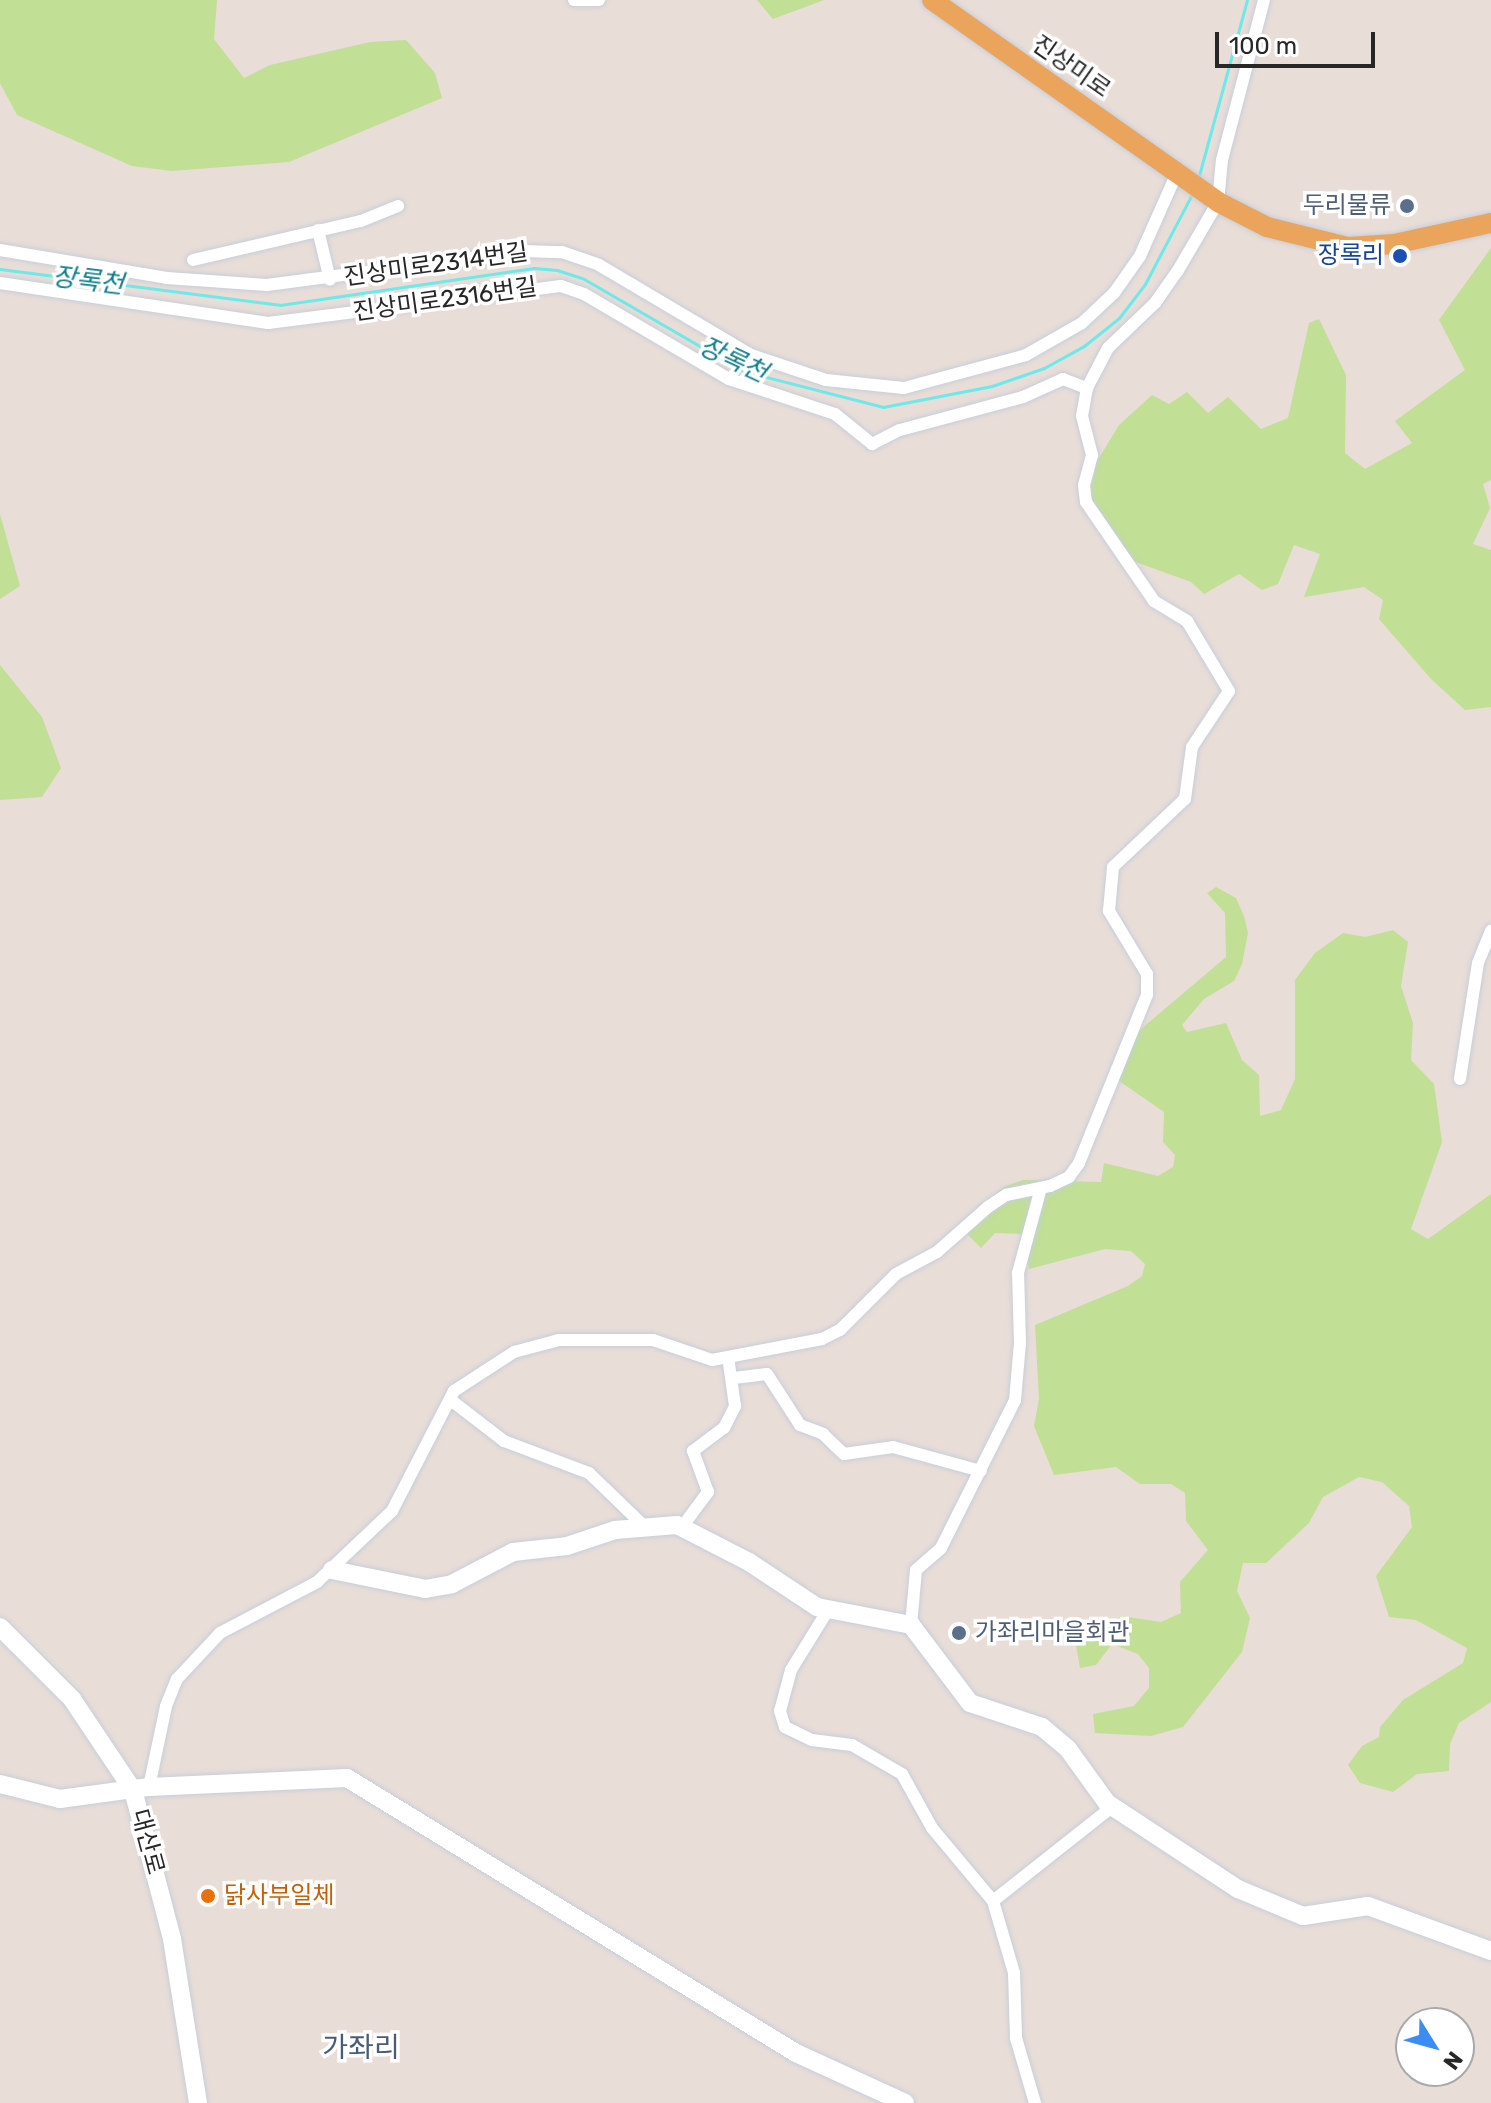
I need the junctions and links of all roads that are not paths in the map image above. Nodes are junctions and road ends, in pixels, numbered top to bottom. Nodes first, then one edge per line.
1 (574, 0) edge
2 (599, 0) edge
3 (932, 0) edge
4 (1264, 0) edge
5 (1179, 175) junction
6 (1215, 199) junction
7 (398, 206) dead end
8 (1491, 223) edge
9 (318, 230) junction
10 (0, 250) edge
11 (193, 260) dead end
12 (330, 280) junction
13 (0, 283) edge
14 (1087, 388) junction
15 (1491, 931) edge
16 (1460, 1079) dead end
17 (1041, 1188) junction
18 (728, 1357) junction
19 (734, 1378) junction
20 (452, 1401) junction
21 (981, 1471) junction
22 (645, 1527) junction
23 (682, 1527) junction
24 (332, 1570) junction
25 (828, 1610) junction
26 (911, 1625) junction
27 (0, 1627) edge
28 (0, 1784) edge
29 (141, 1789) junction
30 (1112, 1807) junction
31 (993, 1901) junction
32 (1491, 1951) edge
33 (198, 2103) edge
34 (905, 2103) edge
35 (1035, 2103) edge

1 - 2 street
3 - 5 main road, 진상미로
4 - 6 street
5 - 6 main road, 진상미로
5 - 12 street, 진상미로2314번길
6 - 8 main road
6 - 14 street
7 - 9 street
9 - 11 street
9 - 12 street
10 - 12 street, 진상미로2314번길
13 - 14 street, 진상미로2316번길
14 - 17 street
15 - 16 street
17 - 18 street
17 - 21 street
18 - 19 street
18 - 20 street
19 - 21 street
19 - 23 street
20 - 22 street
20 - 24 street
21 - 26 street
22 - 23 street
22 - 24 street
23 - 25 street
24 - 29 street
25 - 26 street
25 - 31 street
26 - 30 street
27 - 29 street, 대산로
28 - 29 street
29 - 33 street, 대산로
29 - 34 street
30 - 31 street
30 - 32 street
31 - 35 street

